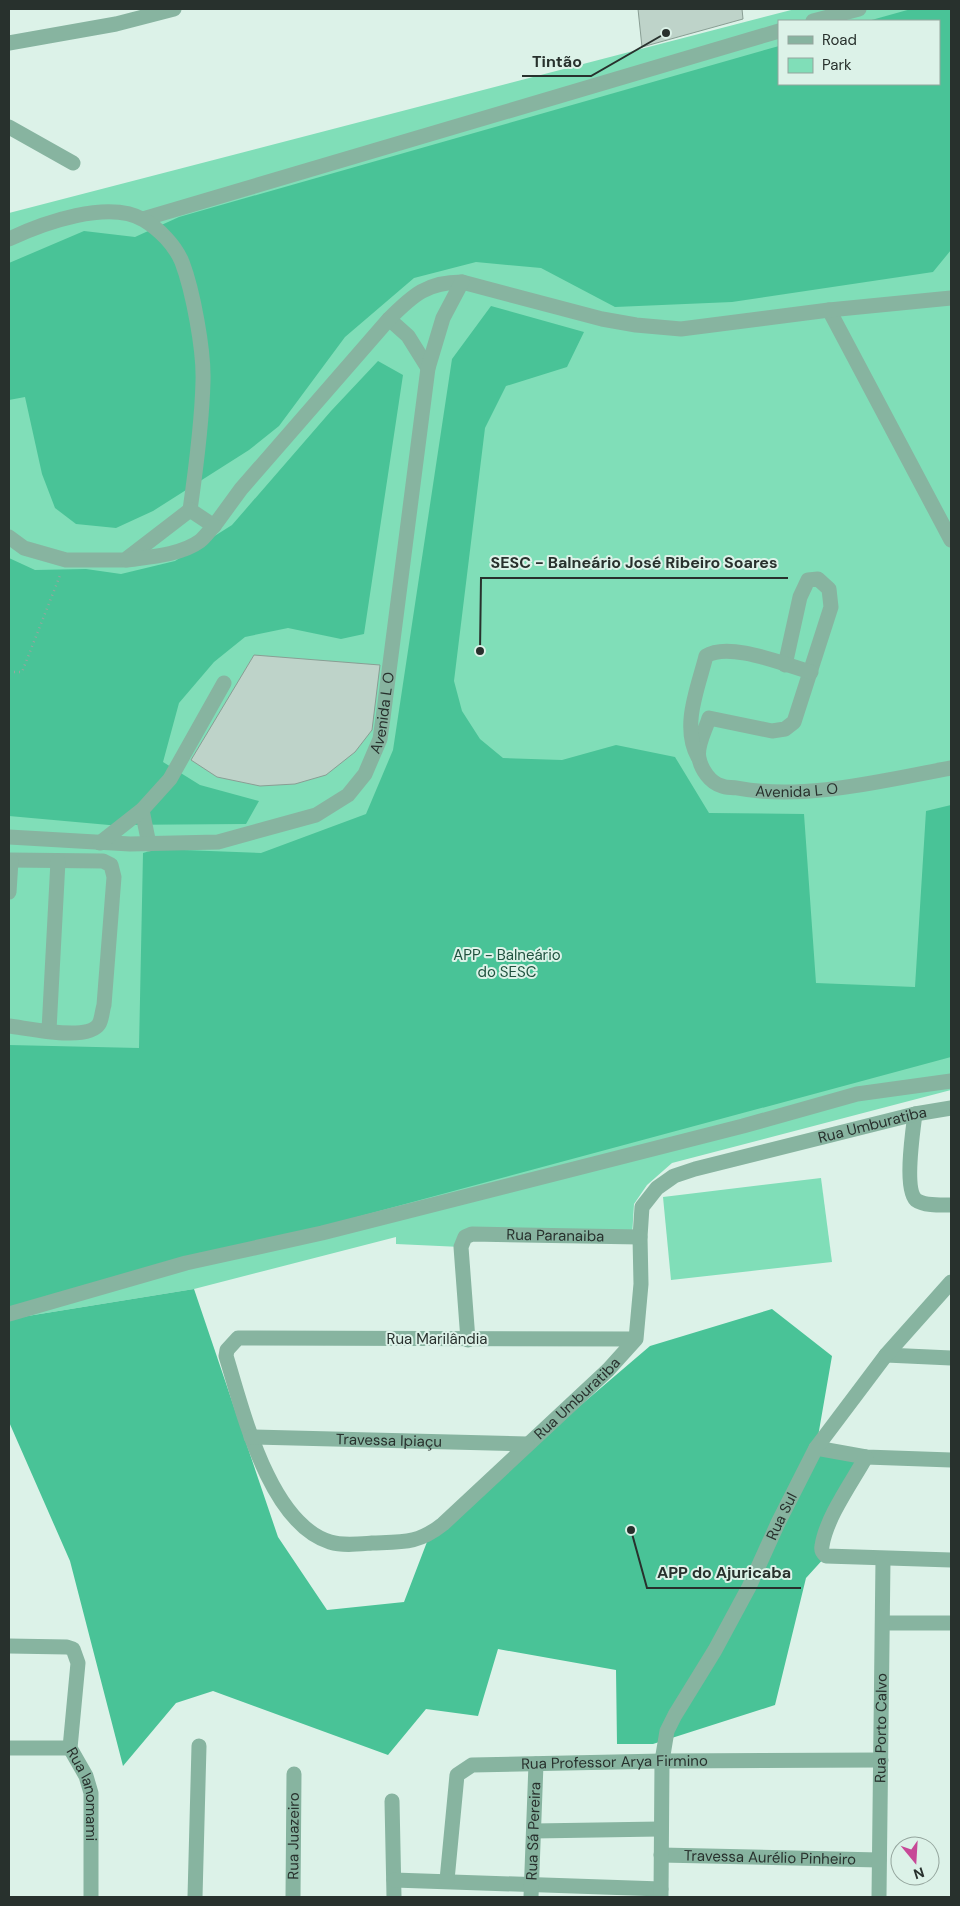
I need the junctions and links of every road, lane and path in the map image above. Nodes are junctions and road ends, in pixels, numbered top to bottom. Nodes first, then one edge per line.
1 (174, 9) edge
2 (859, 9) edge
3 (117, 16) edge
4 (817, 20) edge
5 (778, 32) edge
6 (9, 43) edge
7 (9, 127) edge
8 (73, 163) dead end
9 (143, 219) junction
10 (9, 239) edge
11 (462, 282) junction
12 (951, 298) edge
13 (829, 310) junction
14 (389, 318) junction
15 (428, 368) junction
16 (190, 510) junction
17 (214, 526) junction
18 (9, 537) edge
19 (951, 540) edge
20 (66, 560) junction
21 (125, 560) junction
22 (785, 665) junction
23 (9, 672) edge
24 (811, 672) junction
25 (224, 682) dead end
26 (699, 758) junction
27 (951, 768) edge
28 (142, 810) junction
29 (9, 837) edge
30 (34, 838) junction
31 (100, 843) junction
32 (149, 844) junction
33 (10, 861) edge
34 (58, 861) junction
35 (32, 862) junction
36 (9, 892) edge
37 (9, 1026) edge
38 (49, 1030) junction
39 (951, 1081) edge
40 (951, 1108) edge
41 (914, 1114) junction
42 (951, 1205) edge
43 (640, 1237) junction
44 (951, 1282) edge
45 (9, 1314) edge
46 (238, 1338) joint
47 (636, 1339) junction
48 (468, 1340) junction
49 (886, 1355) junction
50 (951, 1358) edge
51 (251, 1437) junction
52 (526, 1444) junction
53 (816, 1448) junction
54 (866, 1457) junction
55 (951, 1460) edge
56 (883, 1559) junction
57 (951, 1560) edge
58 (883, 1623) junction
59 (951, 1623) edge
60 (9, 1646) edge
61 (199, 1746) dead end
62 (9, 1748) edge
63 (70, 1748) junction
64 (881, 1760) junction
65 (662, 1761) junction
66 (536, 1764) junction
67 (294, 1774) dead end
68 (392, 1801) dead end
69 (660, 1829) junction
70 (534, 1831) junction
71 (661, 1855) junction
72 (879, 1860) junction
73 (394, 1880) junction
74 (447, 1880) junction
75 (532, 1891) edge
76 (661, 1893) edge
77 (90, 1897) edge
78 (195, 1897) edge
79 (293, 1897) edge
80 (394, 1897) edge
81 (879, 1897) edge

1 - 3 street
2 - 4 street
3 - 6 street
5 - 9 street
7 - 8 street
9 - 10 street
9 - 16 street
11 - 13 street
11 - 14 street
11 - 15 street, Avenida L O
12 - 13 street
13 - 19 street
14 - 15 street
14 - 17 street
15 - 32 street, Avenida L O
16 - 17 street
16 - 21 street
17 - 21 street
18 - 20 street
20 - 21 street
20 - 23 path
22 - 24 street
22 - 24 street
22 - 26 street, Avenida L O
24 - 26 street
25 - 28 street
26 - 27 street, Avenida L O
28 - 31 street
28 - 32 street
29 - 30 street, Avenida L O
30 - 31 street, Avenida L O
30 - 35 street
31 - 32 street, Avenida L O
33 - 35 street
33 - 36 street
34 - 35 street
34 - 38 street
34 - 38 street
37 - 38 street
39 - 45 street
40 - 41 street, Rua Umburatiba
41 - 42 street
41 - 43 street, Rua Umburatiba
43 - 47 street, Rua Umburatiba
43 - 48 street, Rua Paranaiba
44 - 49 street, Rua Sul
46 - 48 street, Rua Marilândia
46 - 51 street, Rua Umburatiba
47 - 48 street, Rua Marilândia
47 - 52 street, Rua Umburatiba
49 - 50 street
49 - 53 street, Rua Sul
51 - 52 street, Travessa Ipiaçu
51 - 52 street, Rua Umburatiba
53 - 54 street
53 - 65 street, Rua Sul
54 - 55 street
54 - 56 street
56 - 57 street
56 - 58 street, Rua Porto Calvo
58 - 59 street
58 - 64 street, Rua Porto Calvo
60 - 63 street, Rua Ianomami
61 - 78 street
62 - 63 street
63 - 77 street, Rua Ianomami
64 - 65 street, Rua Professor Arya Firmino
64 - 72 street, Rua Porto Calvo
65 - 66 street, Rua Professor Arya Firmino
65 - 69 street, Rua Sul
66 - 70 street, Rua Sá Pereira
66 - 74 street, Rua Professor Arya Firmino
67 - 79 street, Rua Juazeiro
68 - 73 street
69 - 70 street
69 - 71 street, Rua Sul
70 - 75 street, Rua Sá Pereira
71 - 72 street, Travessa Aurélio Pinheiro
71 - 76 street, Rua Sul
72 - 81 street, Rua Porto Calvo
73 - 74 street
73 - 80 street
74 - 75 street
75 - 76 street

